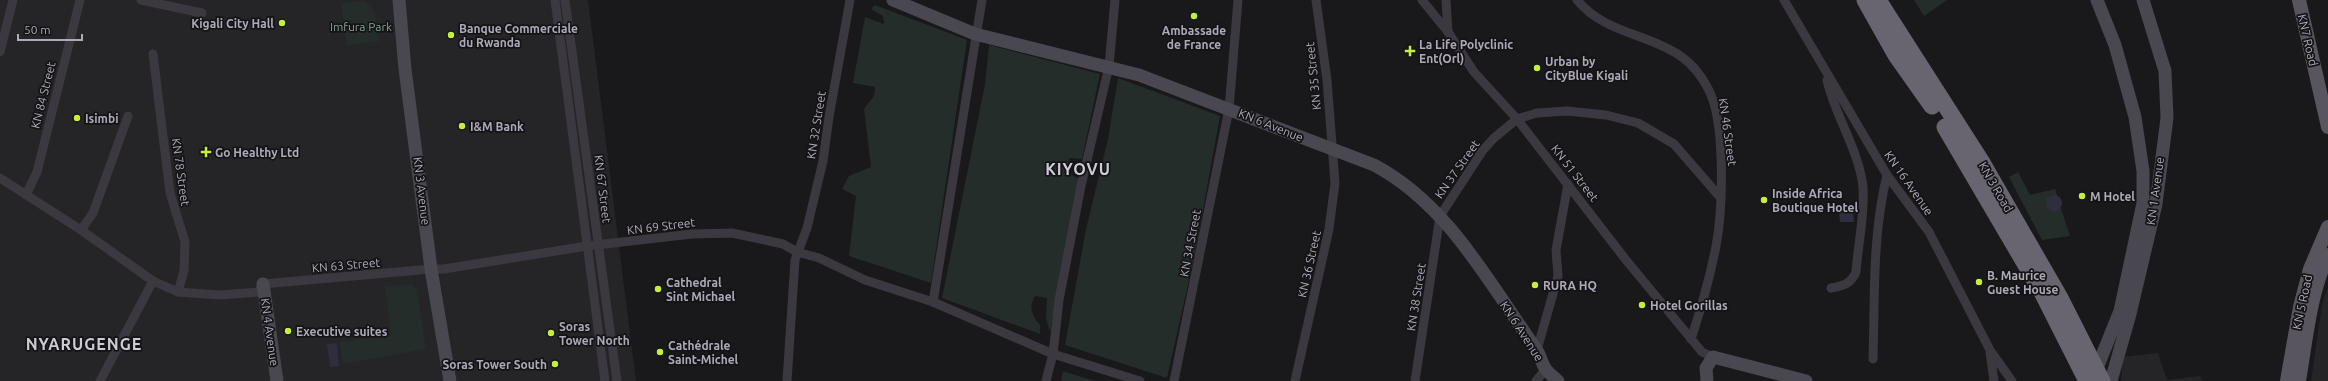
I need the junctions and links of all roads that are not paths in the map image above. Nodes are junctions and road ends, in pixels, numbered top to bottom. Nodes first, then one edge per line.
1 (13, 0) edge
2 (80, 0) edge
3 (141, 0) edge
4 (399, 0) edge
5 (555, 0) edge
6 (565, 0) edge
7 (850, 0) edge
8 (894, 0) edge
9 (982, 0) edge
10 (1115, 0) edge
11 (1238, 0) edge
12 (1316, 0) edge
13 (1422, 0) edge
14 (1446, 0) edge
15 (1577, 0) edge
16 (1784, 0) edge
17 (1865, 0) edge
18 (1878, 0) edge
19 (2097, 0) edge
20 (2143, 0) edge
21 (2299, 0) edge
22 (202, 13) dead end
23 (1448, 32) junction
24 (571, 34) junction
25 (975, 34) junction
26 (559, 35) junction
27 (0, 52) edge
28 (153, 54) dead end
29 (1109, 66) junction
30 (1825, 73) junction
31 (1229, 109) junction
32 (128, 116) dead end
33 (1517, 119) junction
34 (2328, 127) edge
35 (1334, 150) junction
36 (1887, 175) junction
37 (0, 178) edge
38 (1568, 184) junction
39 (26, 195) junction
40 (1720, 197) junction
41 (1440, 216) junction
42 (2328, 227) edge
43 (81, 230) junction
44 (598, 245) junction
45 (587, 246) junction
46 (797, 252) junction
47 (2328, 255) edge
48 (431, 269) junction
49 (153, 281) junction
50 (260, 288) junction
51 (1831, 288) dead end
52 (178, 292) junction
53 (933, 302) junction
54 (1691, 339) junction
55 (1537, 350) junction
56 (1990, 350) junction
57 (1053, 354) junction
58 (1713, 357) junction
59 (1873, 359) dead end
60 (1546, 369) junction
61 (2096, 377) edge
62 (100, 381) edge
63 (269, 381) edge
64 (277, 381) edge
65 (450, 381) edge
66 (605, 381) edge
67 (617, 381) edge
68 (787, 381) edge
69 (1046, 381) edge
70 (1140, 381) edge
71 (1174, 381) edge
72 (1295, 381) edge
73 (1415, 381) edge
74 (1536, 381) edge
75 (1558, 381) edge
76 (1706, 381) edge
77 (1806, 381) edge
78 (1994, 381) edge
79 (2012, 381) edge
80 (2111, 381) edge
81 (2287, 381) edge
82 (2299, 381) edge

1 - 27 street
2 - 39 street, KN 84 Street
3 - 22 street
4 - 48 main road, KN 3 Avenue
5 - 26 street, KN 67 Street
6 - 24 street, KN 67 Street
7 - 46 street, KN 32 Street
8 - 25 main road, KN 6 Avenue
9 - 25 street
10 - 29 street
11 - 31 street, KN 34 Street
12 - 35 street, KN 35 Street
13 - 23 street, KN 51 Street
14 - 23 street
15 - 40 street, KN 46 Street
16 - 30 street, KN 16 Avenue
17 - 61 highway, KN 3 Road
18 - 61 highway, KN 3 Road
19 - 61 main road, KN 1 Avenue
20 - 80 main road, KN 1 Avenue
21 - 34 main road, KN7 Road
23 - 33 street, KN 51 Street
24 - 26 street
24 - 44 street, KN 67 Street
25 - 29 main road, KN 6 Avenue
25 - 53 street
26 - 45 street, KN 67 Street
28 - 52 street, KN 78 Street
29 - 31 main road, KN 6 Avenue
29 - 57 street
30 - 36 street, KN 16 Avenue
30 - 51 street
31 - 35 main road, KN 6 Avenue
31 - 71 street, KN 34 Street
32 - 43 street
33 - 38 street, KN 51 Street
33 - 40 street, KN 37 Street
33 - 41 street, KN 37 Street
35 - 41 main road, KN 6 Avenue
35 - 72 street, KN 36 Street
36 - 56 street, KN 16 Avenue
36 - 59 street
37 - 39 street
38 - 54 street, KN 51 Street
38 - 55 street
39 - 43 street
40 - 54 street, KN 46 Street
41 - 55 main road, KN 6 Avenue
41 - 73 street, KN 38 Street
42 - 81 main road, KN 5 Road
43 - 49 street
44 - 45 street, KN 69 Street
44 - 46 street, KN 69 Street
44 - 67 street, KN 67 Street
45 - 48 street, KN 69 Street
45 - 66 street, KN 67 Street
46 - 53 street, KN 69 Street
46 - 68 street, KN 32 Street
47 - 82 main road, KN 5 Road
48 - 50 street, KN 63 Street
48 - 65 main road, KN 3 Avenue
49 - 52 street
49 - 62 street
50 - 52 street
50 - 63 main road, KN 4 Avenue
50 - 64 main road, KN 4 Avenue
53 - 57 street, KN 69 Street
54 - 58 street, KN 51 Street
55 - 60 main road, KN 6 Avenue
56 - 78 street
56 - 79 street, KN 16 Avenue
57 - 69 street
57 - 70 street, KN 69 Street
58 - 76 main road
58 - 77 main road
60 - 74 street
60 - 75 main road, KN 6 Avenue

